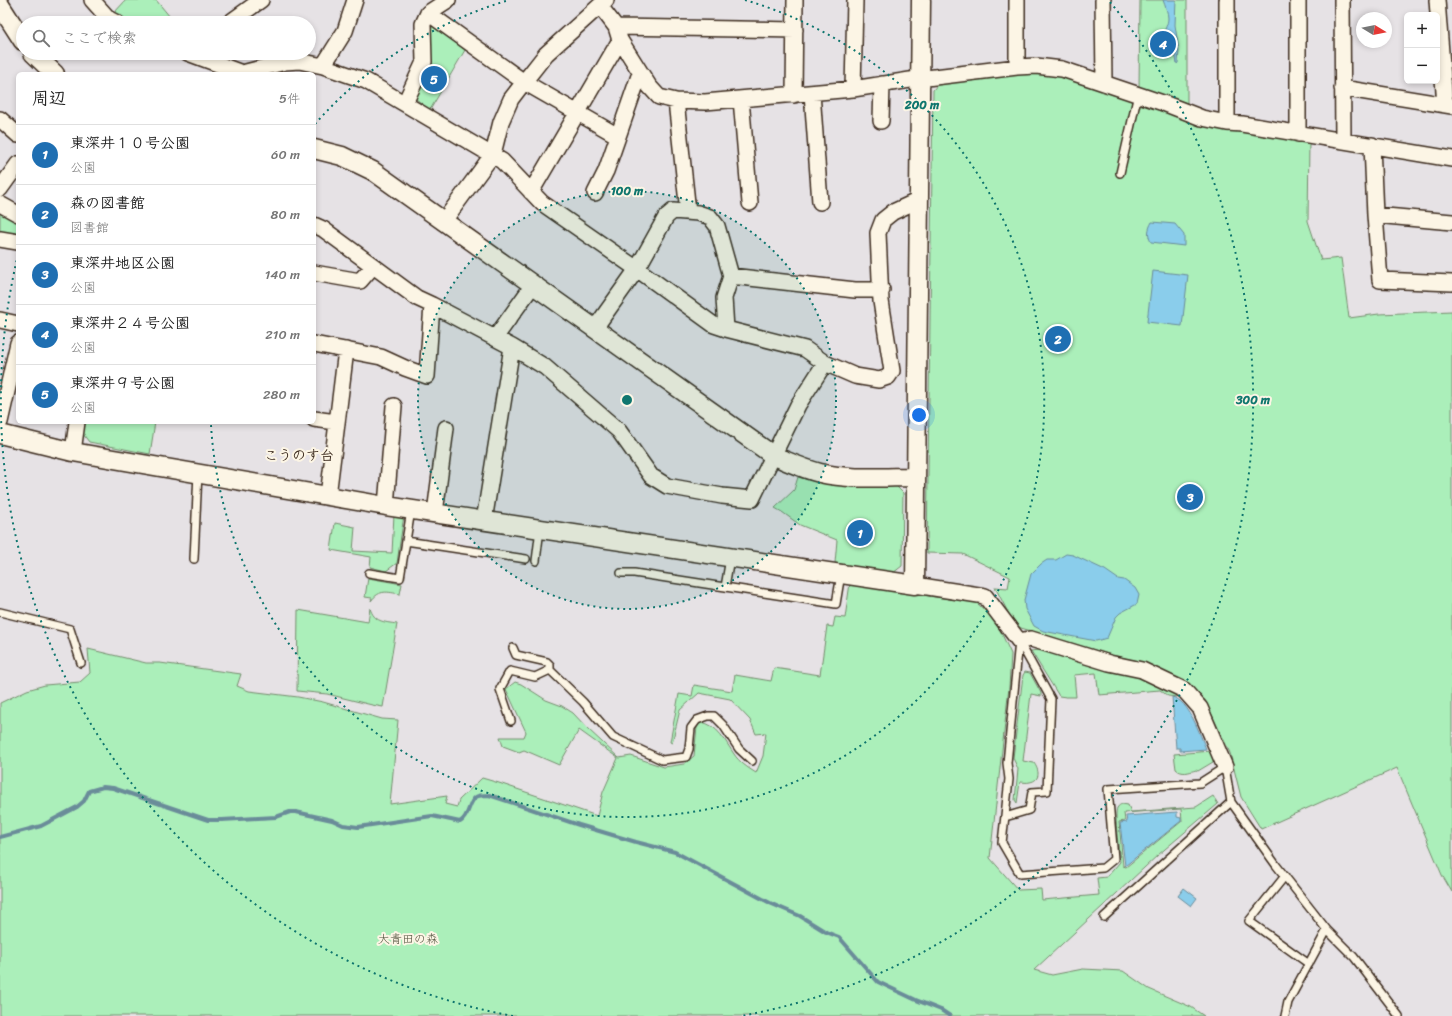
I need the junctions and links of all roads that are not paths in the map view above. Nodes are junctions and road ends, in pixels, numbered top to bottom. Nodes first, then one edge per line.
1 (92, 0) edge
2 (261, 0) edge
3 (355, 0) edge
4 (447, 0) edge
5 (795, 0) edge
6 (854, 0) edge
7 (921, 0) edge
8 (1017, 0) edge
9 (1103, 0) edge
10 (1227, 0) edge
11 (1298, 0) edge
12 (1342, 0) edge
13 (1436, 0) edge
14 (603, 3) edge
15 (0, 5) edge
16 (428, 13) junction
17 (106, 16) edge
18 (239, 16) edge
19 (16, 30) edge
20 (795, 30) junction
21 (618, 34) junction
22 (40, 60) edge
23 (207, 60) edge
24 (323, 66) junction
25 (1017, 67) junction
26 (53, 72) edge
27 (239, 72) edge
28 (246, 72) edge
29 (640, 73) junction
30 (920, 79) junction
31 (524, 82) junction
32 (1104, 83) junction
33 (882, 84) junction
34 (1342, 88) junction
35 (854, 89) junction
36 (812, 94) junction
37 (1138, 94) junction
38 (794, 95) junction
39 (741, 99) junction
40 (676, 101) junction
41 (405, 103) junction
42 (1448, 106) edge
43 (578, 113) junction
44 (0, 119) edge
45 (881, 121) dead end
46 (1227, 123) junction
47 (16, 133) edge
48 (1298, 134) junction
49 (618, 136) junction
50 (1343, 141) junction
51 (1372, 145) junction
52 (316, 150) edge
53 (493, 154) junction
54 (1452, 159) edge
55 (16, 167) edge
56 (1120, 173) dead end
57 (0, 190) edge
58 (530, 192) junction
59 (595, 193) dead end
60 (919, 200) junction
61 (820, 202) dead end
62 (750, 203) dead end
63 (0, 204) edge
64 (688, 212) junction
65 (16, 213) edge
66 (1375, 215) junction
67 (443, 222) junction
68 (1452, 222) edge
69 (316, 226) edge
70 (0, 239) edge
71 (16, 242) edge
72 (373, 266) junction
73 (637, 269) junction
74 (316, 273) edge
75 (731, 276) junction
76 (1452, 283) edge
77 (533, 285) junction
78 (882, 290) junction
79 (432, 305) junction
80 (0, 320) edge
81 (16, 324) edge
82 (595, 328) junction
83 (726, 329) junction
84 (495, 338) junction
85 (316, 344) edge
86 (512, 347) junction
87 (346, 350) junction
88 (16, 353) edge
89 (825, 363) junction
90 (394, 406) dead end
91 (316, 419) edge
92 (0, 422) edge
93 (336, 422) junction
94 (77, 424) edge
95 (446, 428) dead end
96 (0, 434) edge
97 (73, 452) junction
98 (774, 456) junction
99 (198, 473) junction
100 (916, 477) junction
101 (328, 496) junction
102 (386, 506) junction
103 (411, 510) junction
104 (435, 513) junction
105 (484, 521) junction
106 (540, 529) junction
107 (406, 541) junction
108 (730, 558) junction
109 (194, 559) dead end
110 (526, 559) dead end
111 (536, 561) dead end
112 (369, 573) dead end
113 (621, 573) dead end
114 (841, 574) junction
115 (915, 585) junction
116 (725, 587) junction
117 (0, 612) edge
118 (1019, 641) junction
119 (512, 648) dead end
120 (81, 663) dead end
121 (550, 670) junction
122 (511, 721) dead end
123 (752, 761) dead end
124 (1226, 767) junction
125 (1231, 802) junction
126 (1005, 817) junction
127 (1285, 876) junction
128 (1104, 917) dead end
129 (1327, 930) junction
130 (1309, 964) junction
131 (1397, 1015) edge
132 (1285, 1016) edge

1 - 17 street
2 - 18 street
3 - 24 street
4 - 16 street
5 - 20 street
6 - 35 street
7 - 30 street
8 - 25 street
9 - 32 street
10 - 46 street
11 - 48 street
12 - 34 street
13 - 42 street
14 - 21 street
14 - 31 street
15 - 19 street
16 - 31 street
16 - 41 street
20 - 21 street
20 - 38 street
21 - 29 street
21 - 43 street
22 - 26 street
23 - 27 street
24 - 28 street
24 - 41 street
25 - 30 street
25 - 32 street
29 - 40 street
29 - 49 street
30 - 33 street
30 - 60 street
31 - 43 street
31 - 53 street
32 - 37 street
33 - 35 street
33 - 45 street
34 - 42 street
34 - 50 street
35 - 36 street
36 - 38 street
36 - 61 street
37 - 46 street
37 - 56 lane
38 - 39 street
39 - 40 street
39 - 62 street
40 - 64 street
41 - 53 street
43 - 49 street
43 - 58 street
44 - 47 street
46 - 48 street
48 - 50 street
49 - 59 street
50 - 51 street
51 - 54 street
51 - 66 street
52 - 67 street
53 - 58 street
53 - 67 street
55 - 57 street
58 - 73 street
60 - 78 street
60 - 100 street
63 - 65 street
64 - 73 street
64 - 75 street
66 - 68 street
66 - 76 street
67 - 77 street
69 - 72 street
70 - 71 street
72 - 74 street
72 - 79 street
73 - 82 street
73 - 83 street
75 - 78 street
75 - 83 street
77 - 82 street
77 - 84 street
78 - 89 street
79 - 84 street
79 - 87 street
80 - 81 street
82 - 98 street
83 - 89 street
84 - 86 street
85 - 87 street
86 - 98 street
86 - 105 street
87 - 93 street
88 - 92 street
89 - 98 street
90 - 102 street
91 - 93 street
93 - 101 street
94 - 97 street
95 - 104 street
96 - 97 street
97 - 99 street
98 - 100 street
99 - 101 street
99 - 109 lane
100 - 115 street
101 - 102 street
102 - 103 street
103 - 104 street
103 - 107 lane
104 - 105 street
105 - 106 street
106 - 108 street
106 - 111 lane
107 - 110 lane
107 - 112 lane
108 - 114 street
108 - 116 lane
113 - 116 lane
114 - 115 street
114 - 116 lane
115 - 118 street
117 - 120 lane
118 - 124 street
118 - 126 lane
118 - 126 lane
119 - 121 lane
121 - 122 lane
121 - 123 lane
124 - 125 lane
124 - 126 lane
125 - 127 lane
125 - 128 lane
127 - 129 lane
127 - 130 lane
129 - 130 lane
129 - 131 lane
130 - 132 lane

